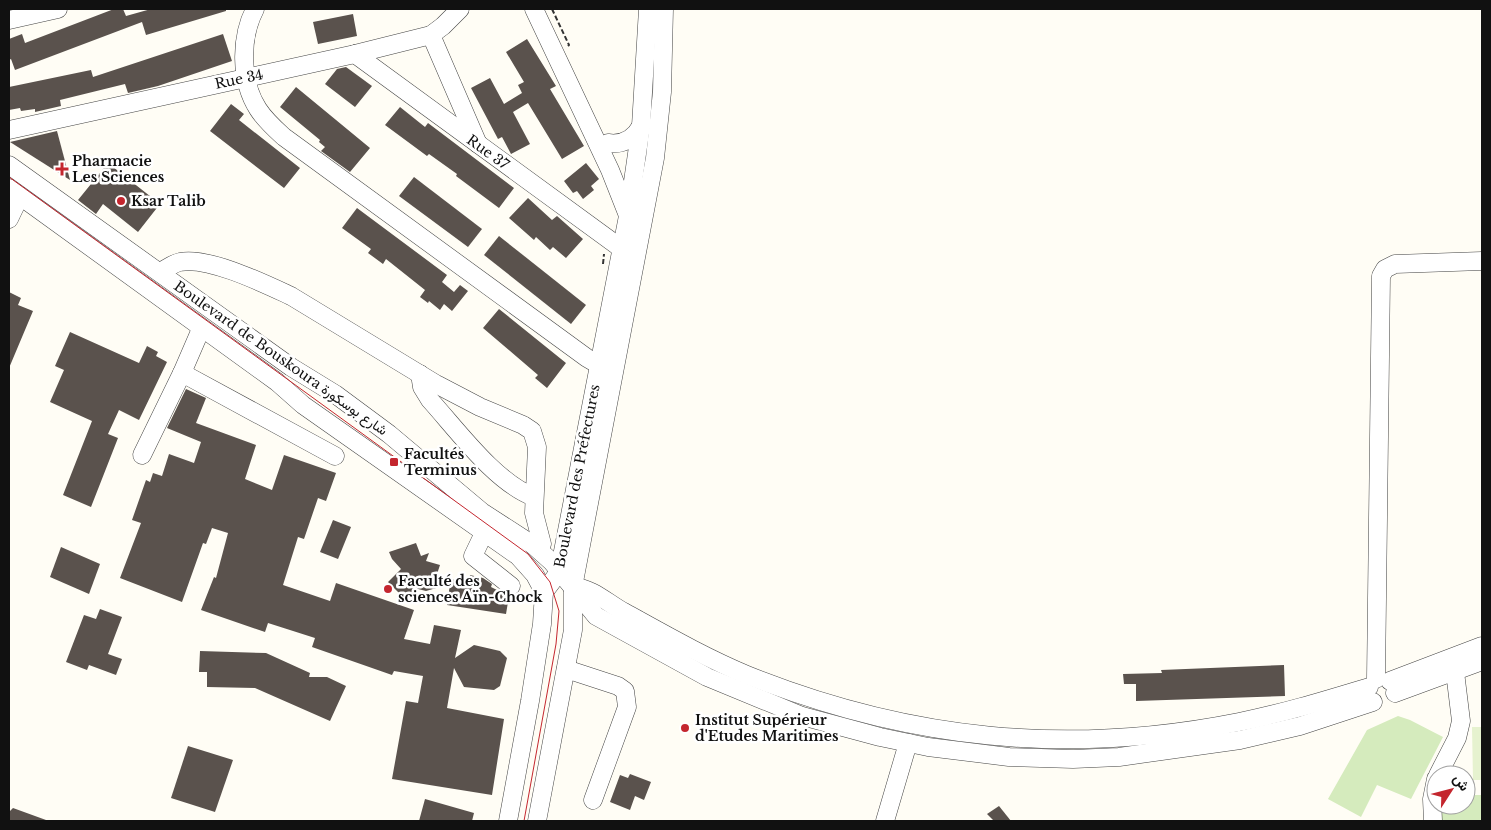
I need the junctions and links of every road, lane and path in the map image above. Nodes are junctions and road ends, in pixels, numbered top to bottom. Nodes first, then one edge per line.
1 (58, 9) edge
2 (255, 9) edge
3 (460, 9) edge
4 (534, 9) edge
5 (544, 9) edge
6 (648, 9) edge
7 (664, 9) edge
8 (9, 20) edge
9 (431, 34) junction
10 (355, 54) junction
11 (246, 78) junction
12 (641, 126) junction
13 (9, 130) edge
14 (608, 142) junction
15 (478, 144) junction
16 (9, 165) edge
17 (14, 192) edge
18 (631, 193) junction
19 (646, 203) junction
20 (628, 216) junction
21 (9, 219) edge
22 (643, 226) junction
23 (607, 238) junction
24 (622, 248) junction
25 (1482, 261) edge
26 (602, 266) dead end
27 (160, 272) junction
28 (202, 329) junction
29 (599, 365) junction
30 (182, 373) junction
31 (420, 374) junction
32 (142, 455) dead end
33 (335, 456) dead end
34 (534, 497) junction
35 (568, 526) junction
36 (484, 533) junction
37 (538, 544) junction
38 (559, 572) junction
39 (511, 586) dead end
40 (573, 586) junction
41 (544, 592) junction
42 (596, 616) junction
43 (573, 630) junction
44 (1482, 646) edge
45 (1482, 661) edge
46 (566, 669) junction
47 (1456, 672) junction
48 (1380, 688) junction
49 (908, 743) junction
50 (1443, 765) edge
51 (593, 800) dead end
52 (508, 821) edge
53 (537, 821) edge
54 (885, 821) edge

1 - 8 street
2 - 11 street
3 - 9 street, Rue 34
4 - 20 street
5 - 14 street
6 - 12 street, Boulevard des Préfectures
7 - 19 street, Boulevard des Préfectures
9 - 10 street, Rue 34
9 - 15 street
10 - 11 street, Rue 34
10 - 15 street, Rue 37
11 - 13 street, Rue 34
11 - 29 street
12 - 14 street
12 - 18 street, Boulevard des Préfectures
14 - 18 street
15 - 23 street, Rue 37
16 - 27 street, Boulevard de Bouskoura شارع بوسكورة
17 - 21 street
17 - 28 street, Boulevard de Bouskoura شارع بوسكورة
18 - 19 street
18 - 20 street, Boulevard des Préfectures
19 - 22 street, Boulevard des Préfectures
20 - 22 street
20 - 24 street, Boulevard des Préfectures
22 - 40 street, Boulevard des Préfectures
23 - 24 street, Rue 37
23 - 26 path
24 - 29 street, Boulevard des Préfectures
25 - 48 street
27 - 31 street
27 - 37 street, Boulevard de Bouskoura شارع بوسكورة
28 - 30 street
28 - 36 street, Boulevard de Bouskoura شارع بوسكورة
29 - 35 street, Boulevard des Préfectures
30 - 32 street
30 - 33 street
31 - 34 street
31 - 34 street
34 - 37 street
35 - 37 street
35 - 38 street, Boulevard des Préfectures
36 - 39 street
36 - 41 street, Boulevard de Bouskoura شارع بوسكورة
37 - 38 street, Boulevard de Bouskoura شارع بوسكورة
38 - 40 street, Boulevard de Bouskoura شارع بوسكورة
38 - 41 street, Boulevard des Préfectures
40 - 42 street, Boulevard de Bouskoura شارع بوسكورة
40 - 43 street, Boulevard des Préfectures
40 - 48 street, Boulevard de Bouskoura شارع بوسكورة
41 - 52 street
42 - 43 street
42 - 49 street, Boulevard de Bouskoura شارع بوسكورة
43 - 46 street, Boulevard des Préfectures
44 - 48 street, Boulevard de Bouskoura شارع بوسكورة
45 - 47 street, Boulevard de Bouskoura شارع بوسكورة
46 - 51 street
46 - 53 street, Boulevard des Préfectures
47 - 48 street, Boulevard de Bouskoura شارع بوسكورة
47 - 50 street
48 - 49 street, Boulevard de Bouskoura شارع بوسكورة
49 - 54 street

